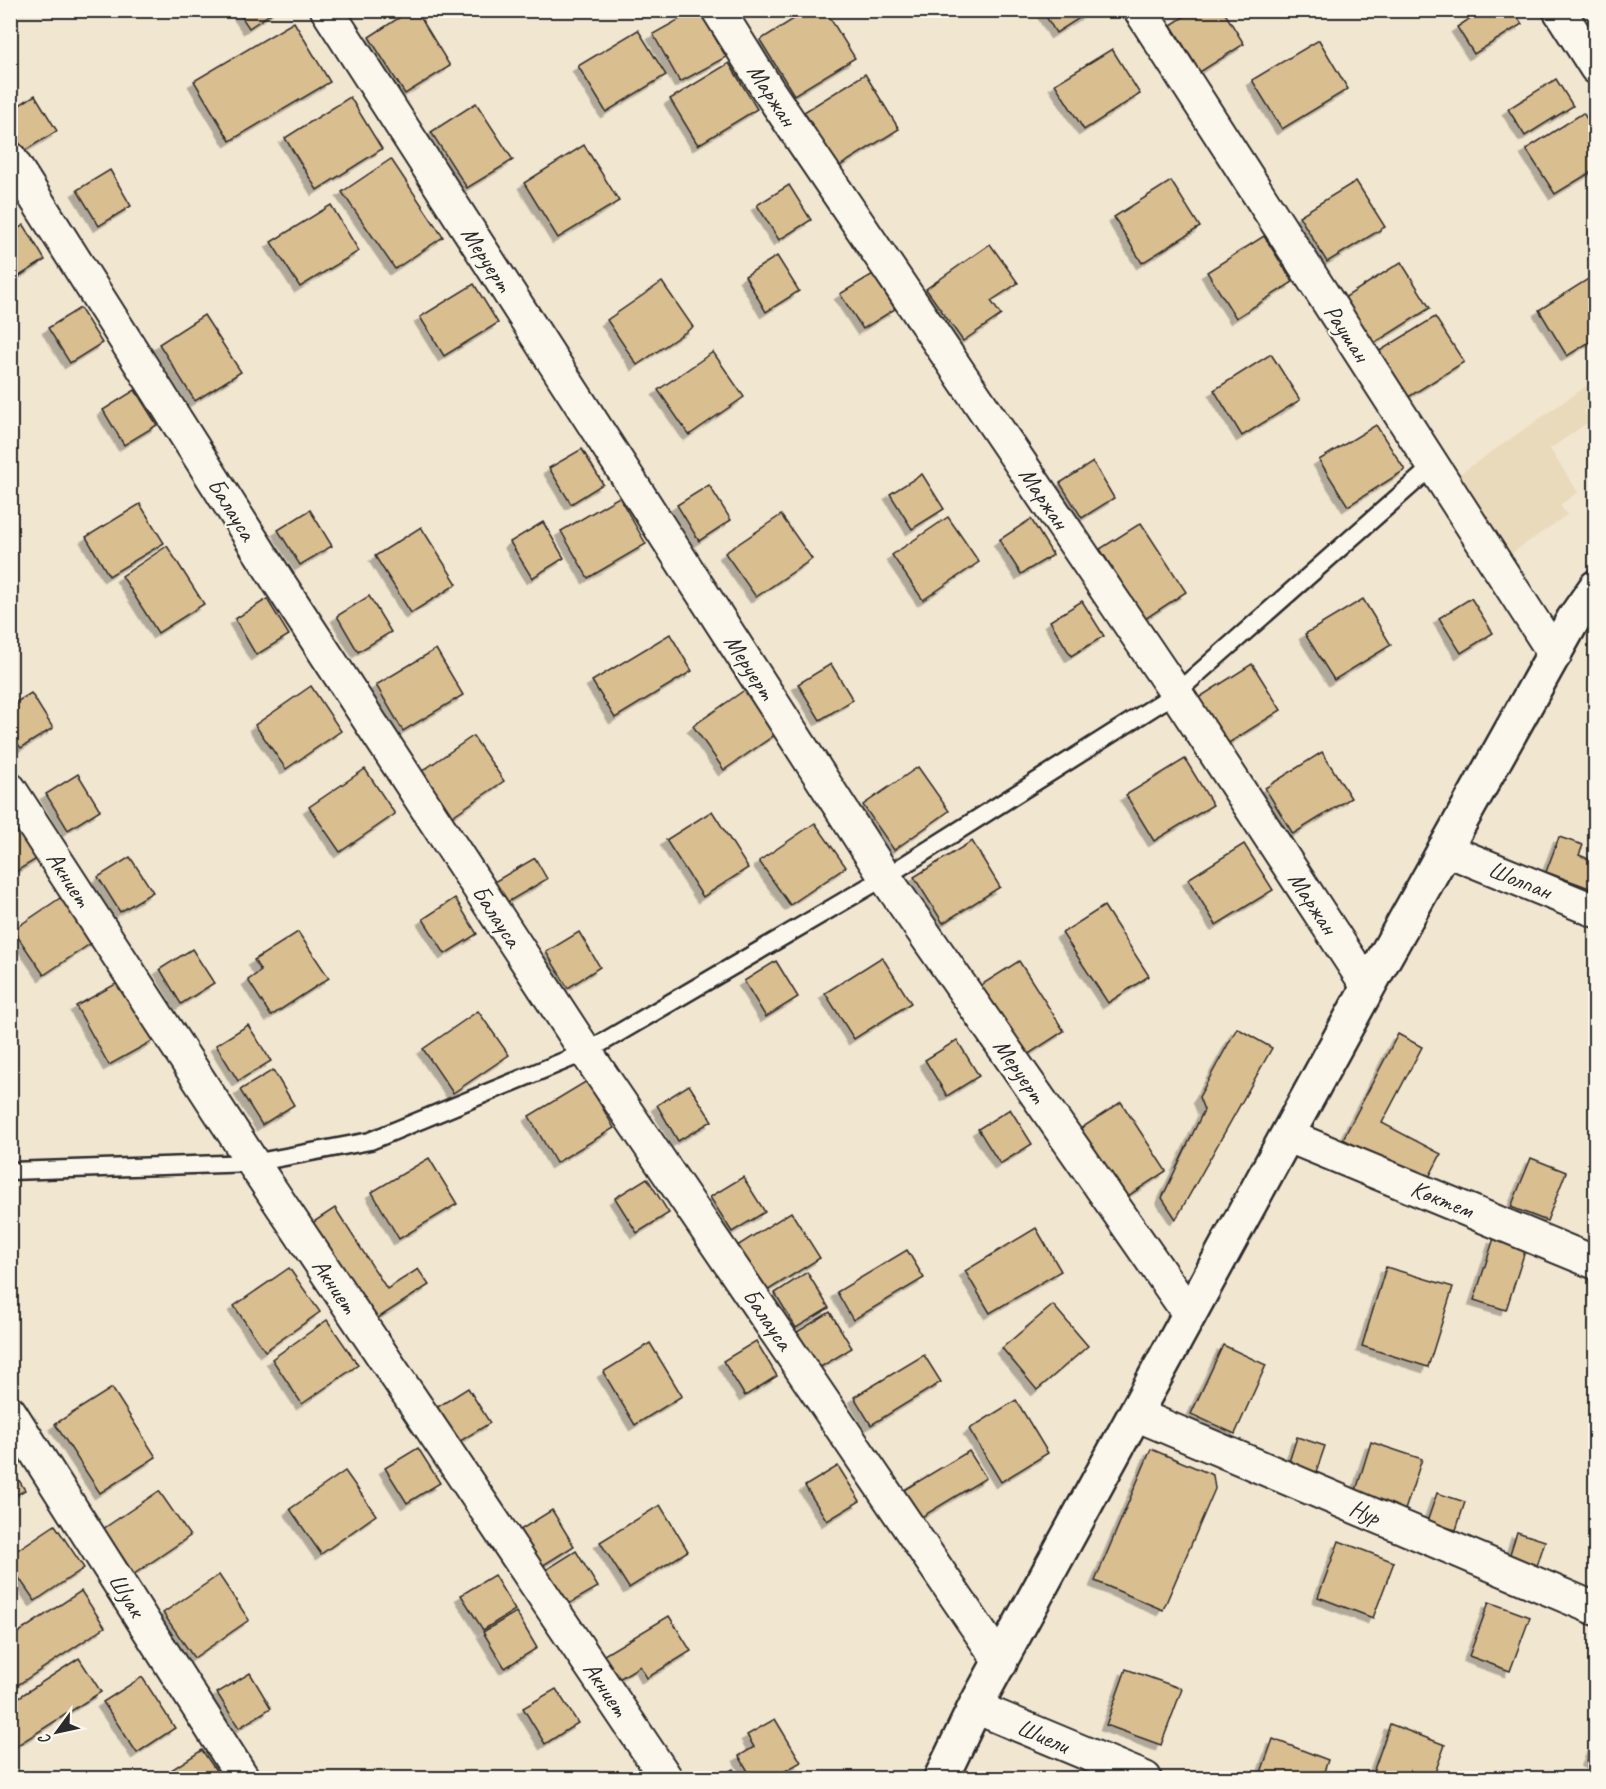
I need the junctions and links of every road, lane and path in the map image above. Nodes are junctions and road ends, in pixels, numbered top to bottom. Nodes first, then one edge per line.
1 (327, 10) edge
2 (718, 10) edge
3 (1140, 10) edge
4 (1559, 10) edge
5 (1596, 68) edge
6 (10, 158) edge
7 (1433, 466) junction
8 (1596, 587) edge
9 (1555, 655) junction
10 (1176, 693) junction
11 (10, 789) edge
12 (1444, 849) junction
13 (885, 877) junction
14 (1596, 911) edge
15 (1368, 987) junction
16 (586, 1052) junction
17 (1288, 1136) junction
18 (253, 1163) junction
19 (10, 1171) edge
20 (1596, 1263) edge
21 (1189, 1314) junction
22 (10, 1412) edge
23 (1135, 1414) junction
24 (1596, 1609) edge
25 (1001, 1663) junction
26 (975, 1707) junction
27 (243, 1779) edge
28 (666, 1779) edge
29 (940, 1779) edge
30 (1145, 1779) edge

1 - 13 street, Меруерт
2 - 10 street, Маржан
3 - 7 street, Раушан
4 - 5 street
6 - 16 street, Балауса
7 - 9 street, Раушан
7 - 10 lane
8 - 9 street
9 - 12 street
10 - 13 lane
10 - 15 street, Маржан
11 - 18 street, Акниет
12 - 14 street, Шолпан
12 - 15 street
13 - 16 lane
13 - 21 street, Меруерт
15 - 17 street
16 - 18 lane
16 - 25 street, Балауса
17 - 20 street, Көктем
17 - 21 street
18 - 19 lane
18 - 28 street, Акниет
21 - 23 street
22 - 27 street, Шуак
23 - 24 street, Нур
23 - 25 street
25 - 26 street
26 - 29 street
26 - 30 street, Шиели

